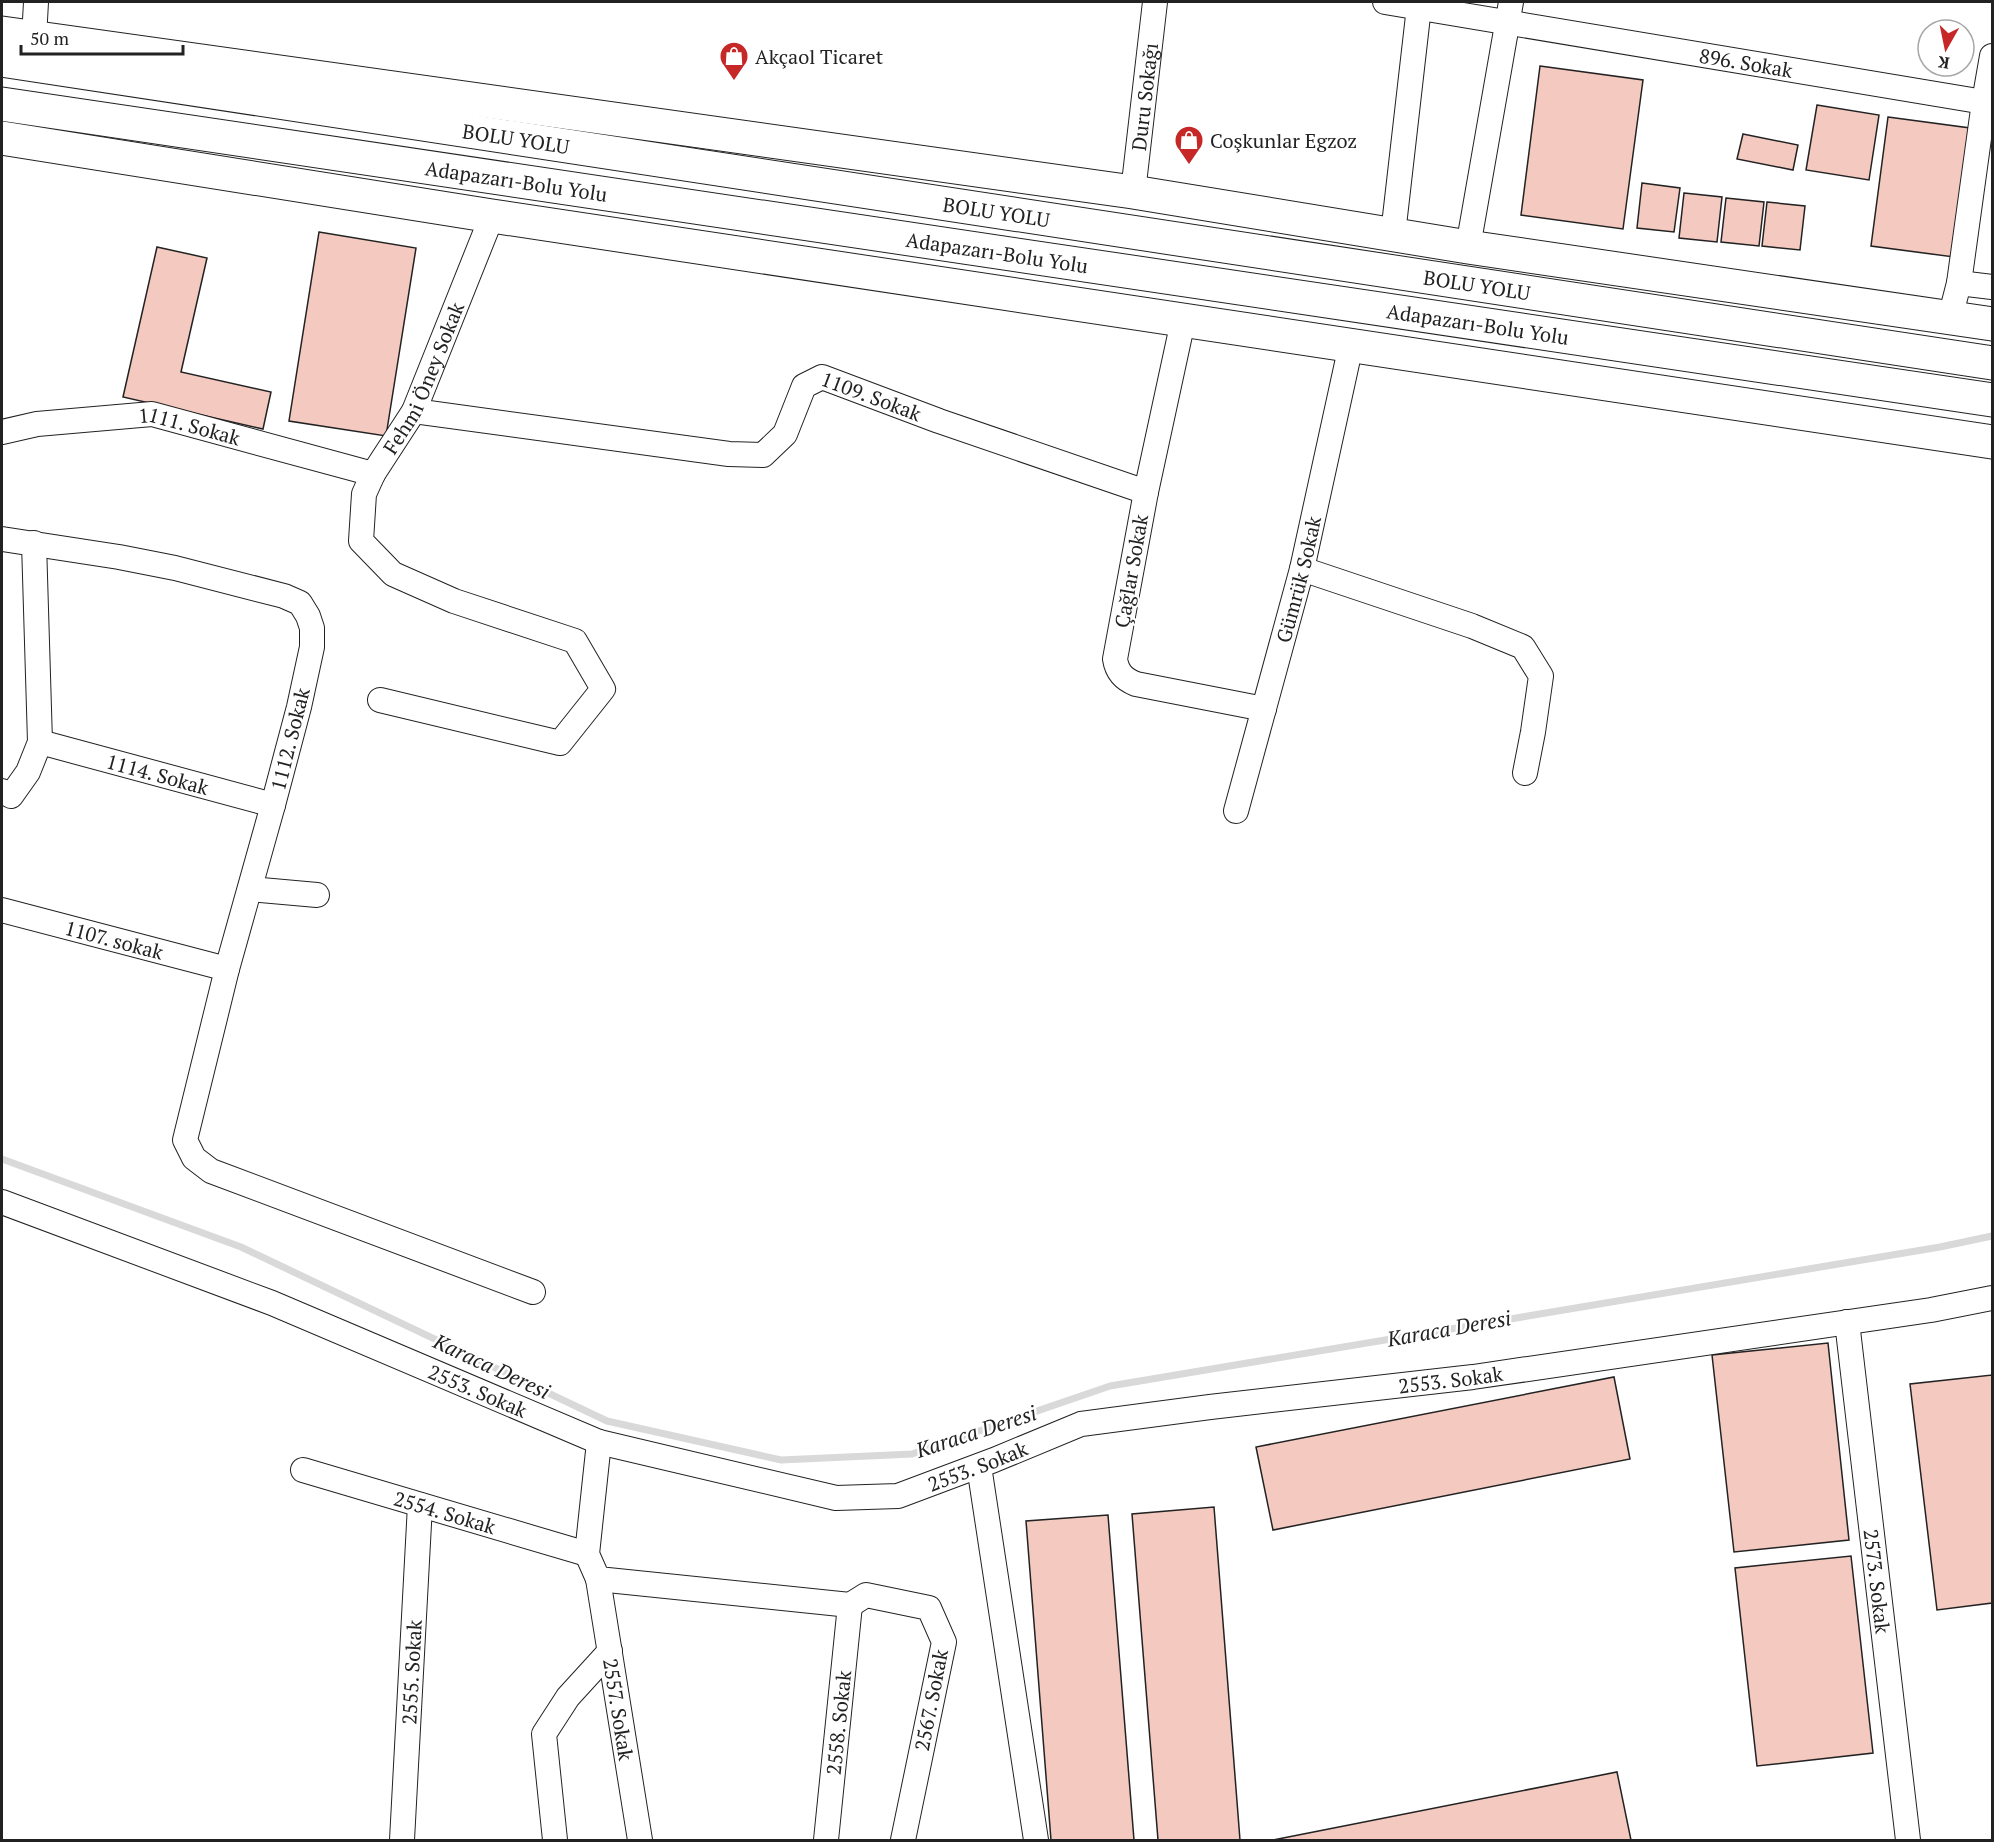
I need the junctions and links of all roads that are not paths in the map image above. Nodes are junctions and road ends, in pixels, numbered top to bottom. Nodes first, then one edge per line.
1 (30, 2) edge
2 (1155, 2) edge
3 (1385, 2) edge
4 (1419, 7) junction
5 (1509, 12) edge
6 (2, 33) edge
7 (34, 38) junction
8 (1992, 56) edge
9 (2, 60) edge
10 (1984, 102) junction
11 (2, 104) edge
12 (2, 138) edge
13 (1985, 151) edge
14 (1133, 192) junction
15 (492, 216) junction
16 (1393, 234) junction
17 (1468, 247) junction
18 (1959, 283) junction
19 (1992, 287) edge
20 (1950, 318) junction
21 (1183, 321) junction
22 (1992, 324) edge
23 (1351, 345) junction
24 (1992, 363) edge
25 (1992, 400) edge
26 (414, 411) junction
27 (2, 432) edge
28 (1992, 442) edge
29 (373, 474) junction
30 (1146, 492) junction
31 (2, 538) edge
32 (34, 543) junction
33 (1302, 570) junction
34 (380, 700) dead end
35 (1264, 709) junction
36 (40, 742) junction
37 (1525, 772) dead end
38 (2, 791) edge
39 (273, 805) junction
40 (1236, 811) dead end
41 (250, 889) junction
42 (317, 895) dead end
43 (2, 910) edge
44 (227, 969) junction
45 (2, 1202) edge
46 (533, 1292) dead end
47 (1992, 1298) edge
48 (1846, 1322) junction
49 (599, 1442) junction
50 (979, 1466) junction
51 (303, 1470) dead end
52 (420, 1505) junction
53 (587, 1554) junction
54 (598, 1579) junction
55 (850, 1605) junction
56 (610, 1651) junction
57 (402, 1840) edge
58 (555, 1840) edge
59 (640, 1840) edge
60 (826, 1840) edge
61 (903, 1840) edge
62 (1036, 1840) edge
63 (1908, 1840) edge

1 - 7 street
2 - 14 street, Duru Sokağı
3 - 4 street, 896. Sokak
4 - 5 street, 896. Sokak
4 - 16 street
5 - 10 street, 896. Sokak
5 - 17 street
6 - 7 highway
7 - 14 highway
8 - 10 street
9 - 24 highway, BOLU YOLU
10 - 13 street
11 - 25 highway, Adapazarı-Bolu Yolu
12 - 15 highway
13 - 18 street
14 - 16 highway
15 - 21 highway
15 - 26 street, Fehmi Öney Sokak
16 - 17 highway
17 - 20 highway
18 - 19 street
18 - 20 street
20 - 22 highway
21 - 23 highway
21 - 30 street, Çağlar Sokak
23 - 28 highway
23 - 33 street, Gümrük Sokak
26 - 29 street, Fehmi Öney Sokak
26 - 30 street, 1109. Sokak
27 - 29 street, 1111. Sokak
29 - 34 street, Fehmi Öney Sokak
30 - 35 street, Çağlar Sokak
31 - 32 street, 1112. Sokak
32 - 36 street
32 - 39 street, 1112. Sokak
33 - 35 street, Gümrük Sokak
33 - 37 street
35 - 40 street, Gümrük Sokak
36 - 38 street
36 - 39 street, 1114. Sokak
39 - 41 street, 1112. Sokak
41 - 42 street
41 - 44 street, 1112. Sokak
43 - 44 street, 1107. sokak
44 - 46 street, 1112. Sokak
45 - 49 street, 2553. Sokak
47 - 48 street, 2553. Sokak
48 - 50 street, 2553. Sokak
48 - 63 street, 2573. Sokak
49 - 50 street, 2553. Sokak
49 - 53 street
50 - 62 street
51 - 52 street, 2554. Sokak
52 - 53 street, 2554. Sokak
52 - 57 street, 2555. Sokak
53 - 54 street
54 - 55 street
54 - 56 street, 2557. Sokak
55 - 60 street, 2558. Sokak
55 - 61 street, 2567. Sokak
56 - 58 street
56 - 59 street, 2557. Sokak

